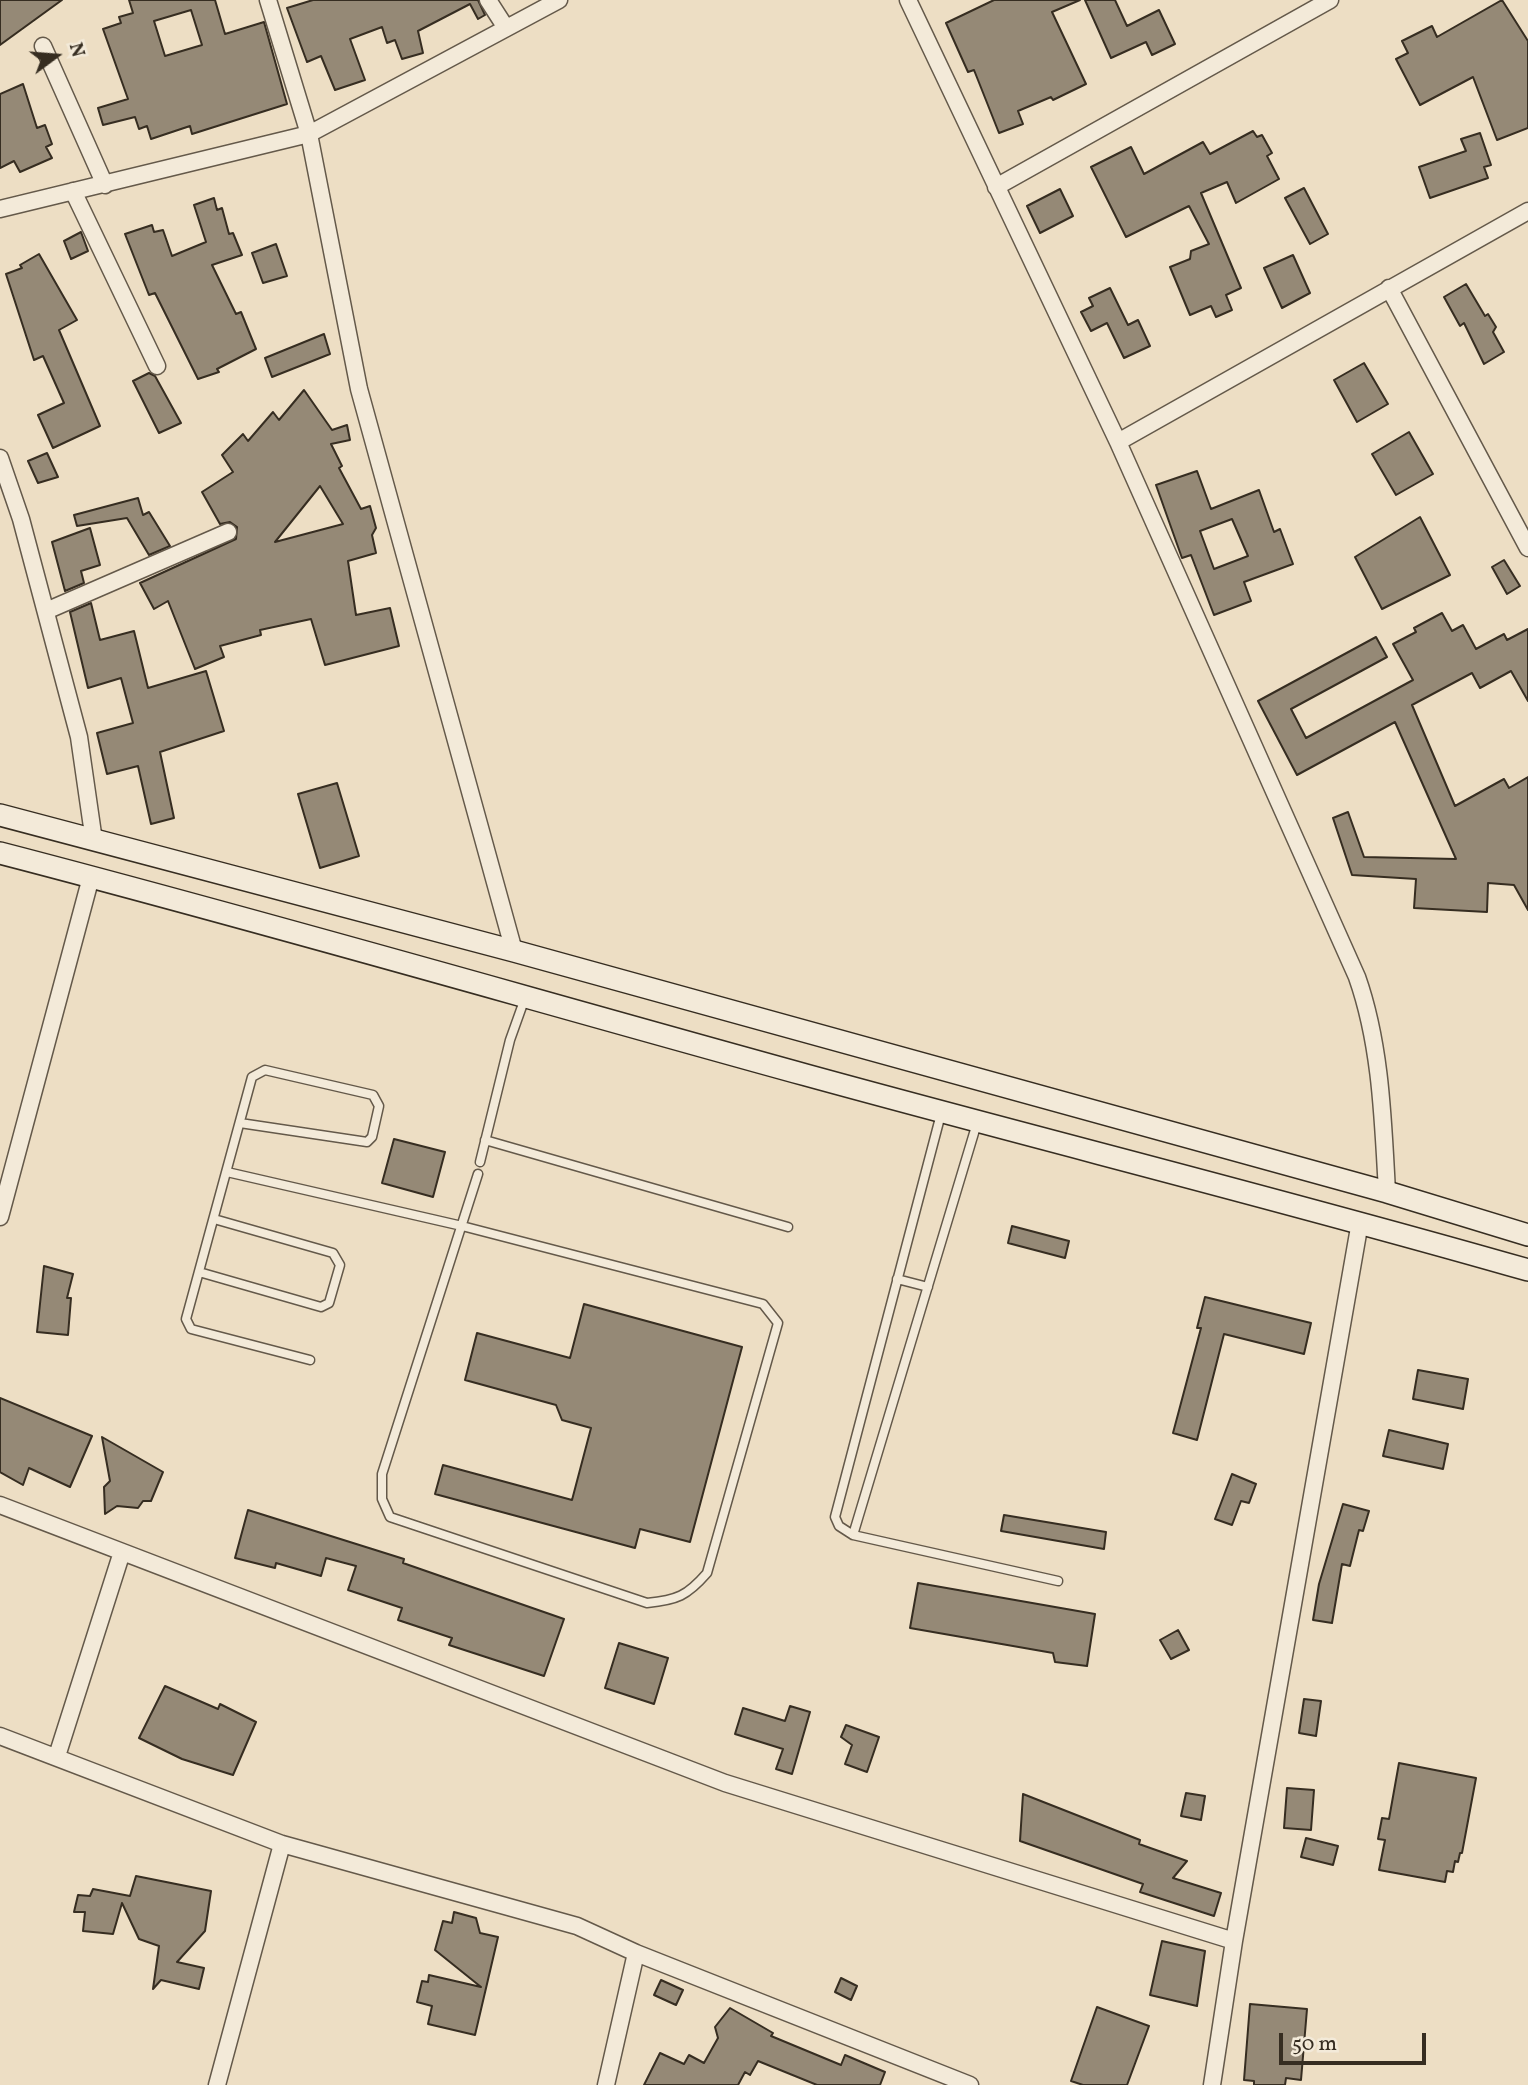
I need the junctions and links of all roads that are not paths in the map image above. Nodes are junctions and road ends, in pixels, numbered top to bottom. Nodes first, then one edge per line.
1 (268, 0) edge
2 (488, 0) edge
3 (558, 0) edge
4 (908, 0) edge
5 (1329, 0) edge
6 (506, 28) junction
7 (43, 46) dead end
8 (309, 134) junction
9 (106, 185) junction
10 (996, 187) junction
11 (73, 191) junction
12 (0, 209) edge
13 (1528, 211) edge
14 (1389, 288) junction
15 (157, 366) dead end
16 (1118, 442) junction
17 (0, 458) edge
18 (228, 532) dead end
19 (1528, 548) edge
20 (46, 611) junction
21 (0, 815) edge
22 (94, 841) junction
23 (0, 853) edge
24 (91, 877) junction
25 (514, 951) junction
26 (526, 995) junction
27 (942, 1111) junction
28 (978, 1121) junction
29 (240, 1124) junction
30 (485, 1140) junction
31 (480, 1161) dead end
32 (227, 1172) junction
33 (478, 1174) dead end
34 (1387, 1192) junction
35 (0, 1217) edge
36 (214, 1219) junction
37 (1360, 1222) junction
38 (462, 1226) junction
39 (788, 1227) dead end
40 (1528, 1235) edge
41 (1528, 1270) edge
42 (199, 1272) junction
43 (897, 1279) junction
44 (928, 1287) junction
45 (310, 1360) dead end
46 (0, 1505) edge
47 (853, 1535) junction
48 (122, 1552) junction
49 (1058, 1581) dead end
50 (0, 1735) edge
51 (18, 1741) junction
52 (0, 1752) edge
53 (57, 1756) junction
54 (282, 1844) junction
55 (1234, 1941) junction
56 (636, 1954) junction
57 (217, 2085) edge
58 (606, 2085) edge
59 (970, 2085) edge
60 (1212, 2085) edge

1 - 8 street
2 - 6 street
3 - 6 street
4 - 10 street
5 - 10 street
6 - 8 street
7 - 9 street
8 - 9 street
8 - 25 street
9 - 11 street
10 - 16 street
11 - 12 street
11 - 15 street
13 - 14 street
14 - 16 street
14 - 19 street
16 - 34 street
17 - 20 street
18 - 20 street
20 - 22 street
21 - 22 main road
22 - 25 main road
23 - 24 main road
24 - 26 main road
24 - 35 street
25 - 34 main road
26 - 27 main road
26 - 30 lane
27 - 28 main road
27 - 43 lane
28 - 37 main road
28 - 44 lane
29 - 29 lane
29 - 32 lane
30 - 31 lane
30 - 39 lane
32 - 36 lane
32 - 38 lane
33 - 38 lane
34 - 40 main road
36 - 42 lane
36 - 42 lane
37 - 41 main road
37 - 55 street
38 - 38 lane
42 - 45 lane
43 - 44 lane
43 - 47 lane
44 - 47 lane
46 - 48 street
47 - 49 lane
48 - 53 street
48 - 55 street
50 - 51 street
51 - 52 street
51 - 53 street
53 - 54 street
54 - 56 street
54 - 57 street
55 - 60 street
56 - 58 street
56 - 59 street

